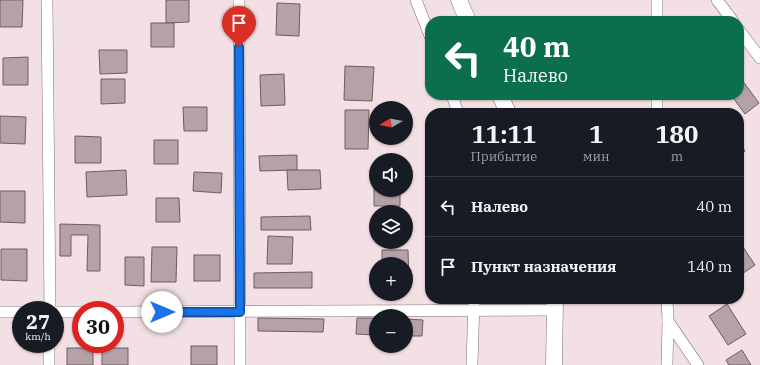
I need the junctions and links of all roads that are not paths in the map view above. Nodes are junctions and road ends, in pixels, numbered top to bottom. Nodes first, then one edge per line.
1 (47, 0) edge
2 (239, 0) edge
3 (416, 0) edge
4 (459, 0) edge
5 (657, 0) edge
6 (717, 0) edge
7 (466, 16) edge
8 (657, 16) edge
9 (729, 16) edge
10 (425, 23) edge
11 (744, 37) edge
12 (760, 58) edge
13 (50, 301) edge
14 (473, 304) edge
15 (555, 304) edge
16 (667, 304) edge
17 (0, 312) edge
18 (12, 312) edge
19 (124, 312) edge
20 (240, 312) junction
21 (668, 321) junction
22 (50, 353) edge
23 (49, 365) edge
24 (240, 365) edge
25 (472, 365) edge
26 (554, 365) edge
27 (667, 365) edge
28 (698, 365) edge

1 - 13 street
2 - 20 street
3 - 10 street
4 - 7 main road
5 - 8 street
6 - 9 street
11 - 12 street
14 - 15 street
14 - 20 street
14 - 25 street
15 - 26 main road
16 - 21 street
17 - 18 street
19 - 20 street
20 - 24 street
21 - 27 street
21 - 28 street
22 - 23 street

